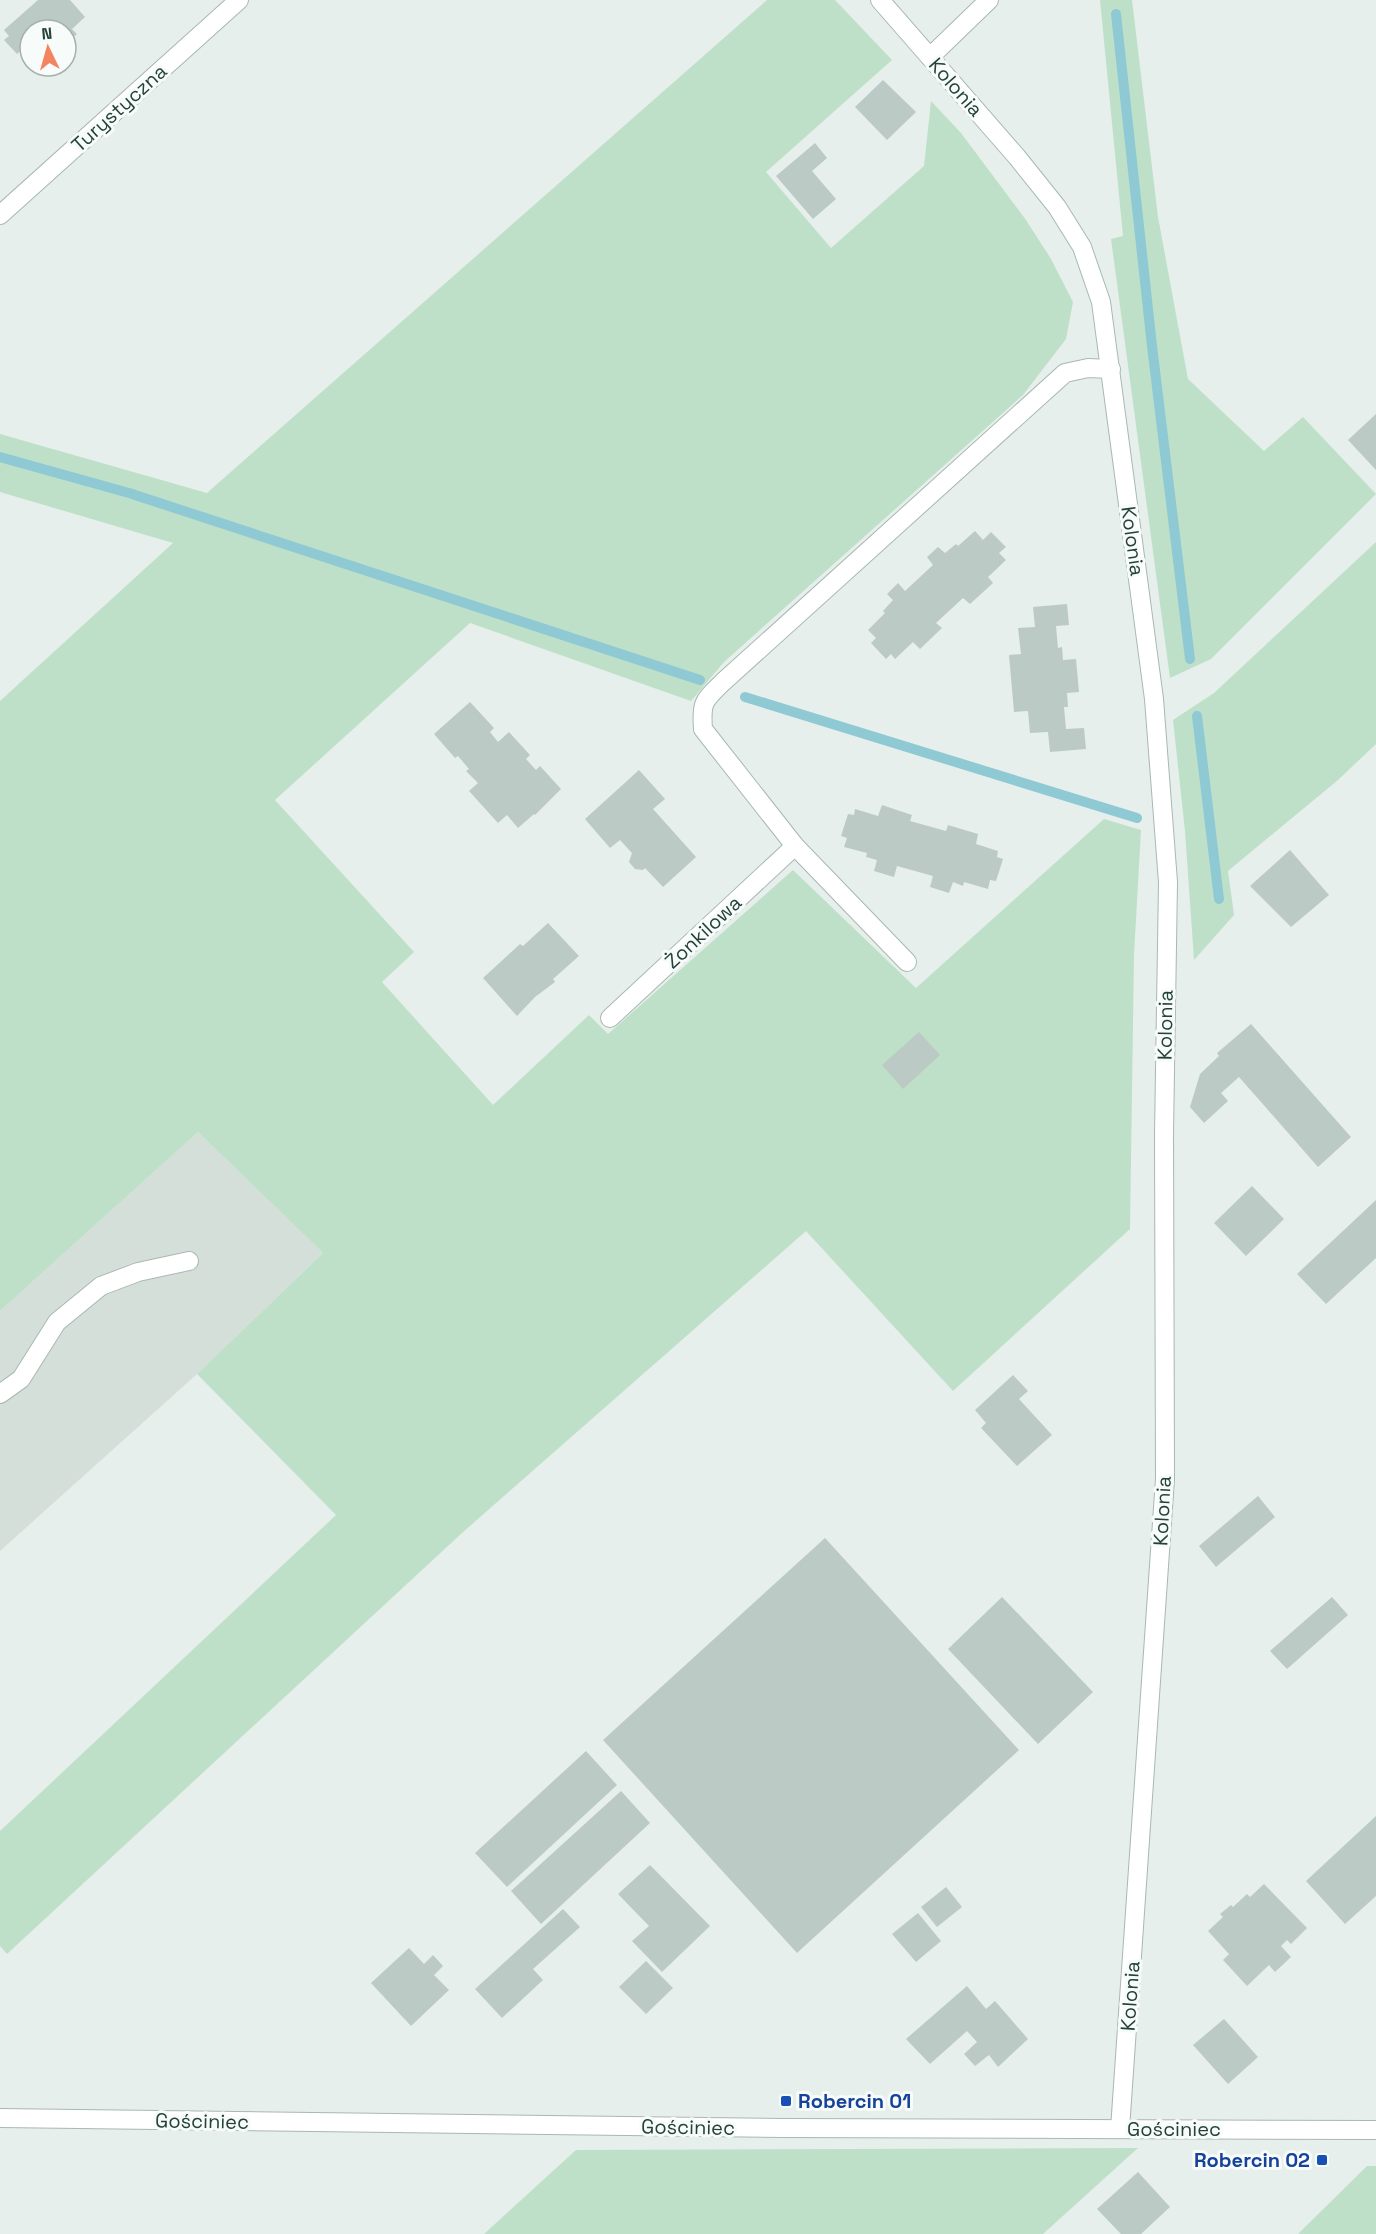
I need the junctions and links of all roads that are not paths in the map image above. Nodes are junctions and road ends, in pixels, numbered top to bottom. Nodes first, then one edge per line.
1 (238, 0) edge
2 (880, 0) edge
3 (989, 0) edge
4 (930, 57) junction
5 (0, 215) edge
6 (1111, 369) junction
7 (795, 846) junction
8 (907, 962) dead end
9 (610, 1018) dead end
10 (189, 1261) dead end
11 (0, 1394) edge
12 (0, 2118) edge
13 (1120, 2129) junction
14 (1376, 2130) edge

1 - 5 street, Turystyczna
2 - 4 street, Kolonia
3 - 4 street
4 - 6 street, Kolonia
6 - 7 street
6 - 13 street, Kolonia
7 - 8 street
7 - 9 street, Żonkilowa
10 - 11 street
12 - 13 street, Gościniec
13 - 14 street, Gościniec

